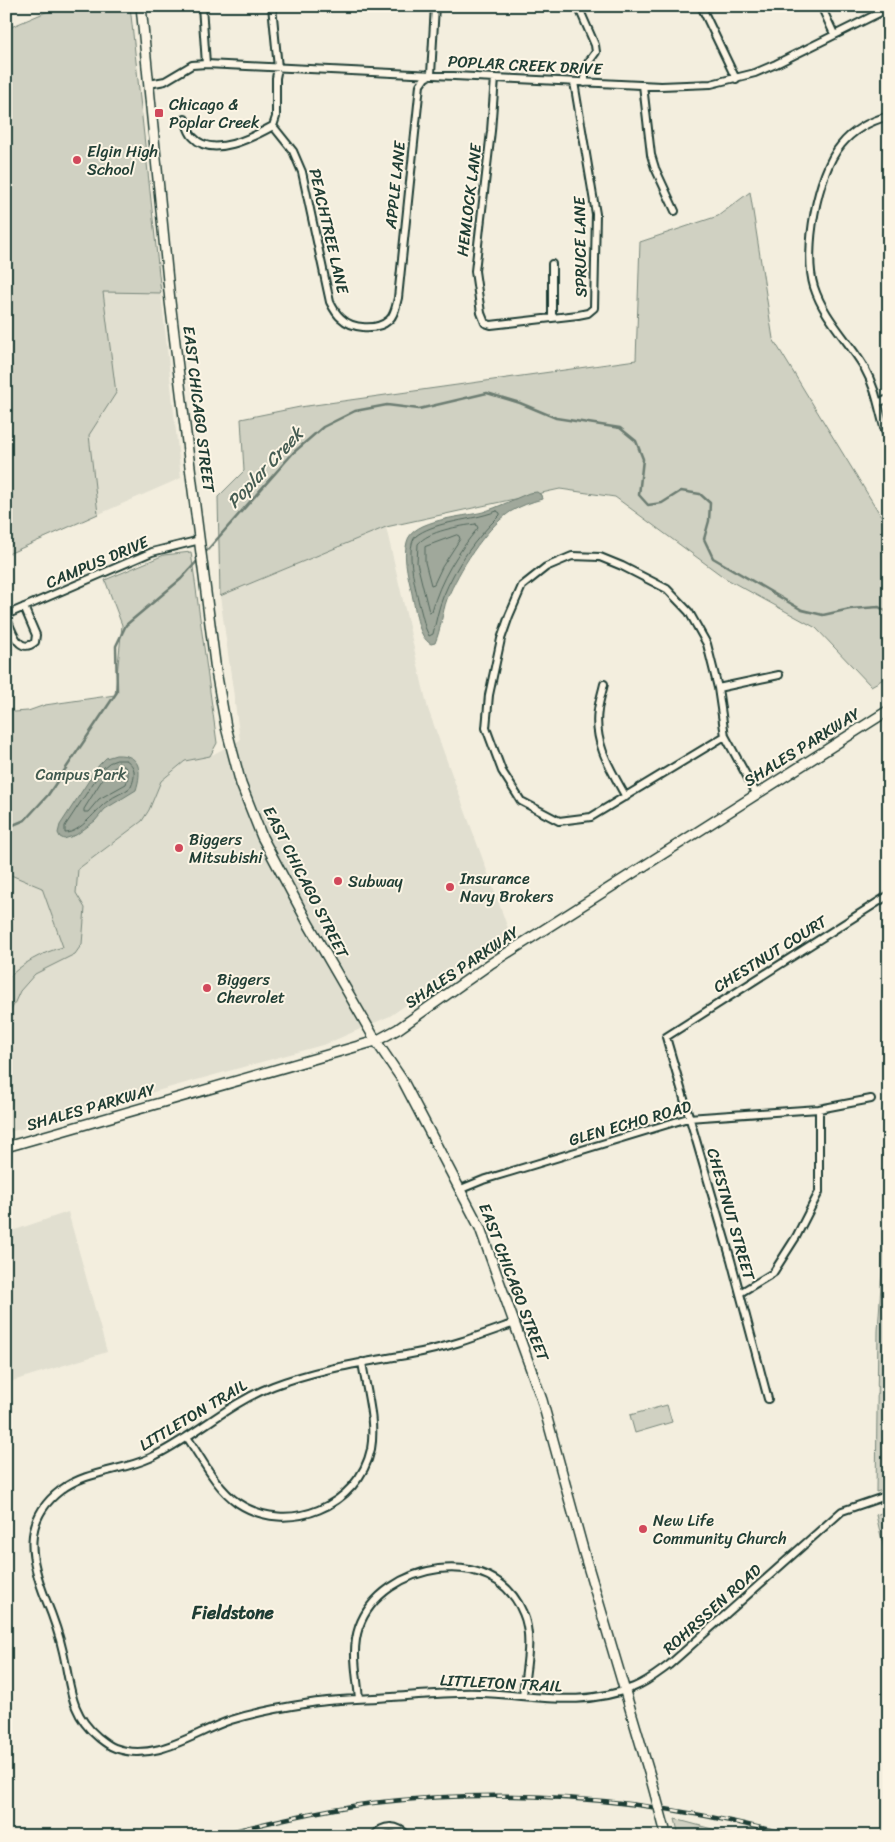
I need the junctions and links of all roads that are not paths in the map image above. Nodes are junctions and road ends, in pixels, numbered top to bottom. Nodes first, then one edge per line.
1 (141, 6) edge
2 (202, 6) edge
3 (272, 6) edge
4 (435, 6) edge
5 (578, 6) edge
6 (701, 6) edge
7 (821, 6) edge
8 (889, 8) edge
9 (834, 34) junction
10 (206, 64) junction
11 (278, 68) junction
12 (431, 74) junction
13 (495, 78) junction
14 (736, 79) junction
15 (574, 82) junction
16 (585, 83) junction
17 (149, 84) junction
18 (643, 85) junction
19 (889, 116) edge
20 (185, 119) dead end
21 (273, 126) junction
22 (674, 211) dead end
23 (552, 264) dead end
24 (552, 318) junction
25 (342, 319) joint
26 (485, 323) joint
27 (889, 399) edge
28 (879, 402) junction
29 (889, 443) edge
30 (200, 540) junction
31 (24, 607) junction
32 (6, 616) edge
33 (779, 675) dead end
34 (604, 684) dead end
35 (718, 688) junction
36 (889, 710) edge
37 (725, 736) junction
38 (756, 793) junction
39 (626, 797) junction
40 (889, 895) edge
41 (666, 1037) joint
42 (376, 1041) junction
43 (871, 1099) dead end
44 (819, 1109) junction
45 (688, 1118) junction
46 (6, 1147) edge
47 (461, 1189) junction
48 (740, 1293) junction
49 (515, 1323) junction
50 (362, 1362) junction
51 (768, 1399) dead end
52 (187, 1437) junction
53 (889, 1495) edge
54 (624, 1690) junction
55 (523, 1696) junction
56 (359, 1699) junction
57 (666, 1833) edge
58 (374, 1836) edge
59 (408, 1836) edge

1 - 17 main road, EAST CHICAGO STREET
2 - 10 street
3 - 11 street
4 - 12 street, APPLE LANE
5 - 16 street
6 - 14 street
7 - 9 street
8 - 9 street, POPLAR CREEK DRIVE
9 - 14 street, POPLAR CREEK DRIVE
10 - 11 street, POPLAR CREEK DRIVE
10 - 17 street, POPLAR CREEK DRIVE
11 - 12 street, POPLAR CREEK DRIVE
11 - 21 street
12 - 13 street, POPLAR CREEK DRIVE
12 - 25 street, APPLE LANE
13 - 15 street, POPLAR CREEK DRIVE
13 - 26 street, HEMLOCK LANE
14 - 18 street, POPLAR CREEK DRIVE
15 - 16 street, POPLAR CREEK DRIVE
15 - 24 street, SPRUCE LANE
16 - 18 street, POPLAR CREEK DRIVE
17 - 30 main road, EAST CHICAGO STREET
18 - 22 street
19 - 28 street
20 - 21 street
21 - 25 street, PEACHTREE LANE
23 - 24 street
24 - 26 street, SPRUCE LANE
27 - 28 street
28 - 29 street
30 - 31 street, CAMPUS DRIVE
30 - 42 main road, EAST CHICAGO STREET
31 - 32 street, CAMPUS DRIVE
31 - 32 street
33 - 35 street
34 - 39 street
35 - 37 street
35 - 39 street
36 - 38 main road, SHALES PARKWAY
37 - 38 street
37 - 39 street
38 - 42 main road, SHALES PARKWAY
40 - 41 street, CHESTNUT COURT
41 - 45 street, CHESTNUT STREET
42 - 46 main road, SHALES PARKWAY
42 - 47 main road, EAST CHICAGO STREET
43 - 44 street, GLEN ECHO ROAD
44 - 45 street, GLEN ECHO ROAD
44 - 48 street
45 - 47 street, GLEN ECHO ROAD
45 - 48 street, CHESTNUT STREET
47 - 49 main road, EAST CHICAGO STREET
48 - 51 street, CHESTNUT STREET
49 - 50 street, LITTLETON TRAIL
49 - 54 main road, EAST CHICAGO STREET
50 - 52 street, LITTLETON TRAIL
50 - 52 street
52 - 56 street, LITTLETON TRAIL
53 - 54 street, ROHRSSEN ROAD
54 - 55 street, LITTLETON TRAIL
54 - 57 main road, EAST CHICAGO STREET, bridge
55 - 56 street, LITTLETON TRAIL
55 - 56 street
58 - 59 street

